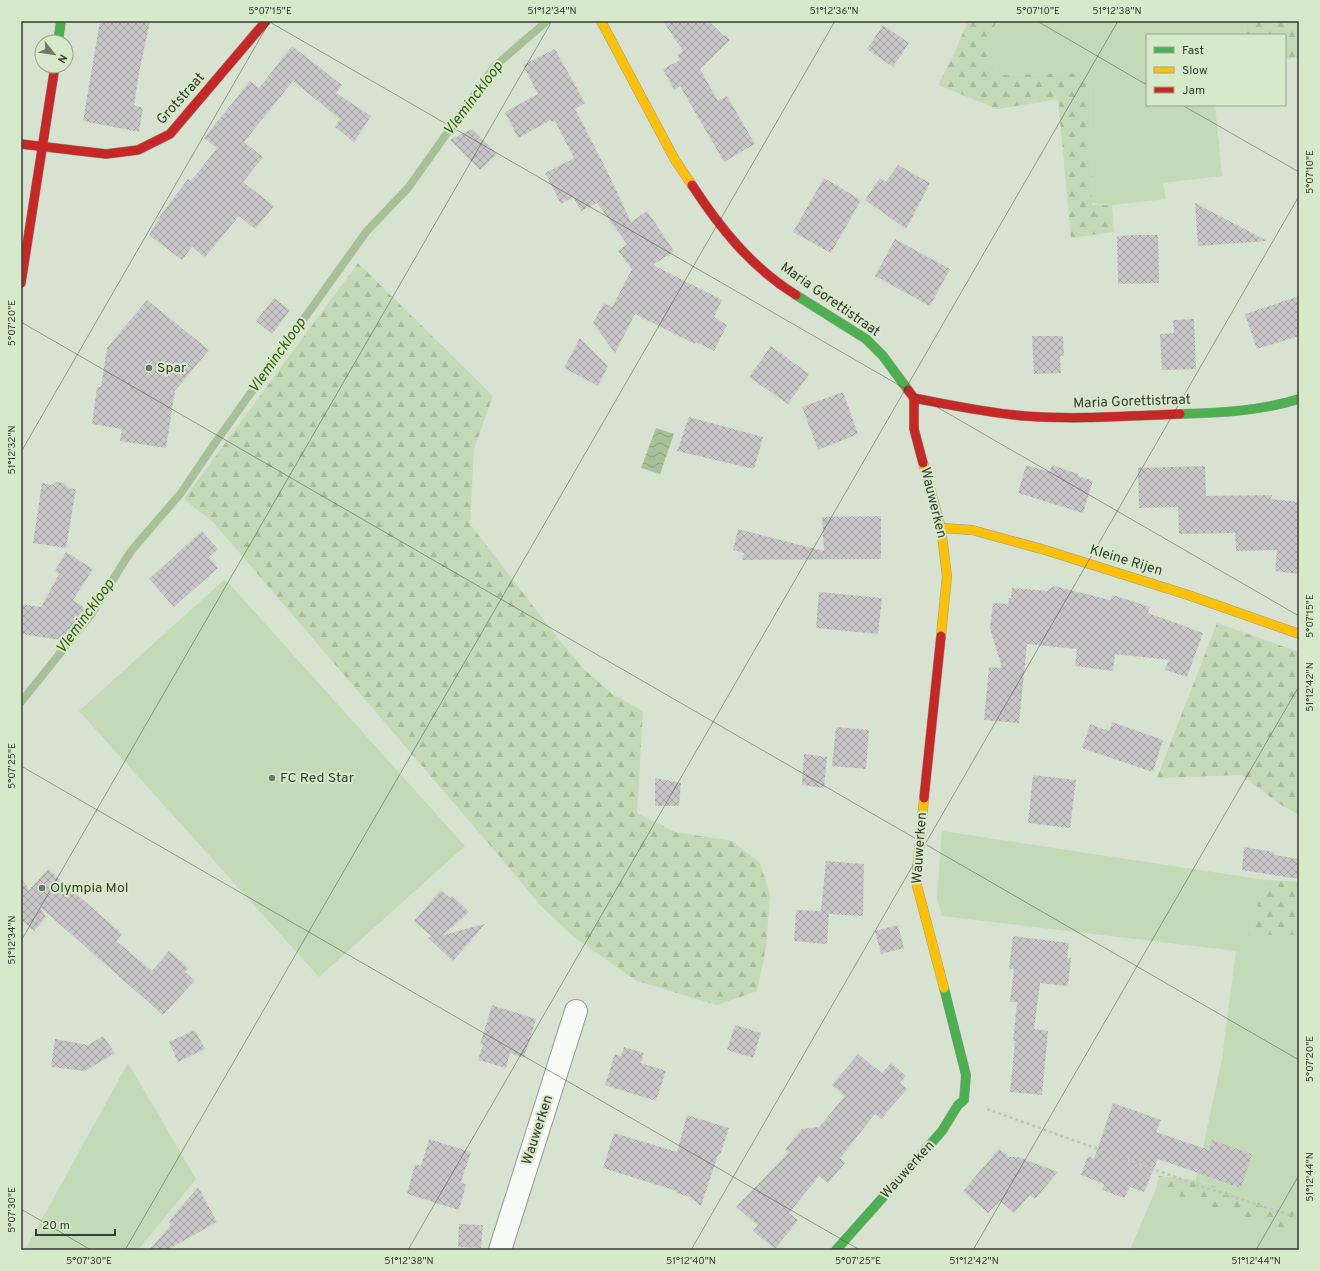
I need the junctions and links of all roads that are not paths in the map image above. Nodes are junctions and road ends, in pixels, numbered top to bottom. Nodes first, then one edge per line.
1 (61, 21) edge
2 (266, 21) edge
3 (601, 21) edge
4 (59, 34) edge
5 (53, 74) edge
6 (21, 144) edge
7 (43, 147) junction
8 (21, 283) edge
9 (914, 398) junction
10 (1299, 399) edge
11 (941, 528) junction
12 (1299, 634) edge
13 (576, 1011) dead end
14 (500, 1250) edge
15 (836, 1250) edge

1 - 4 street
2 - 7 street, Grotstraat
3 - 9 street, Maria Gorettistraat
5 - 7 street
6 - 7 street, Grotstraat
7 - 8 street
9 - 10 street, Maria Gorettistraat
9 - 11 street, Wauwerken
11 - 12 street, Kleine Rijen
11 - 15 street, Wauwerken
13 - 14 street, Wauwerken

